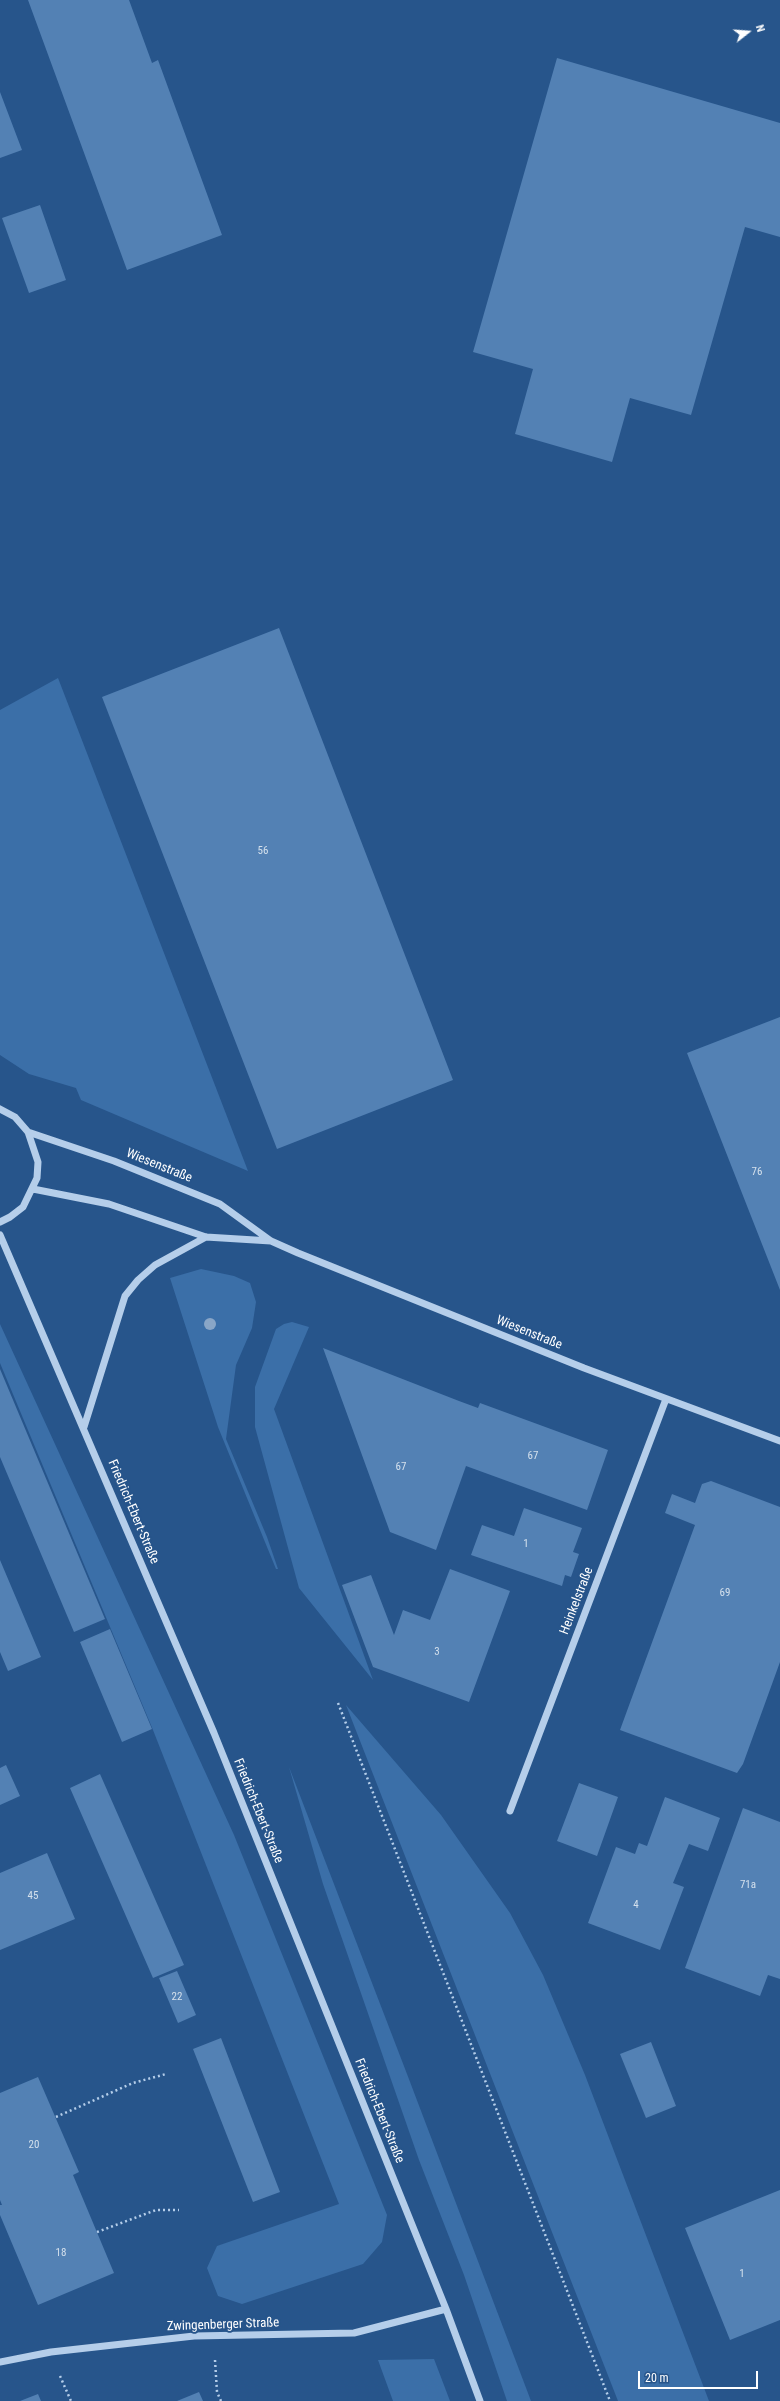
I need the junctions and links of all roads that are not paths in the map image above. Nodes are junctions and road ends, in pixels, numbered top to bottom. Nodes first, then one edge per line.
1 (0, 1109) edge
2 (28, 1132) junction
3 (33, 1189) junction
4 (0, 1222) edge
5 (0, 1235) edge
6 (206, 1237) junction
7 (271, 1241) junction
8 (666, 1399) junction
9 (84, 1427) junction
10 (780, 1441) edge
11 (510, 1811) dead end
12 (446, 2309) junction
13 (0, 2362) edge
14 (480, 2401) edge

1 - 2 street
2 - 3 street
2 - 7 street, Wiesenstraße
3 - 4 street
3 - 6 street, Wiesenstraße
5 - 9 street, Friedrich-Ebert-Straße
6 - 7 street, Wiesenstraße
6 - 9 street
7 - 8 street, Wiesenstraße
8 - 10 street, Wiesenstraße
8 - 11 street, Heinkelstraße
9 - 12 street, Friedrich-Ebert-Straße
12 - 13 street, Zwingenberger Straße
12 - 14 street, Friedrich-Ebert-Straße

